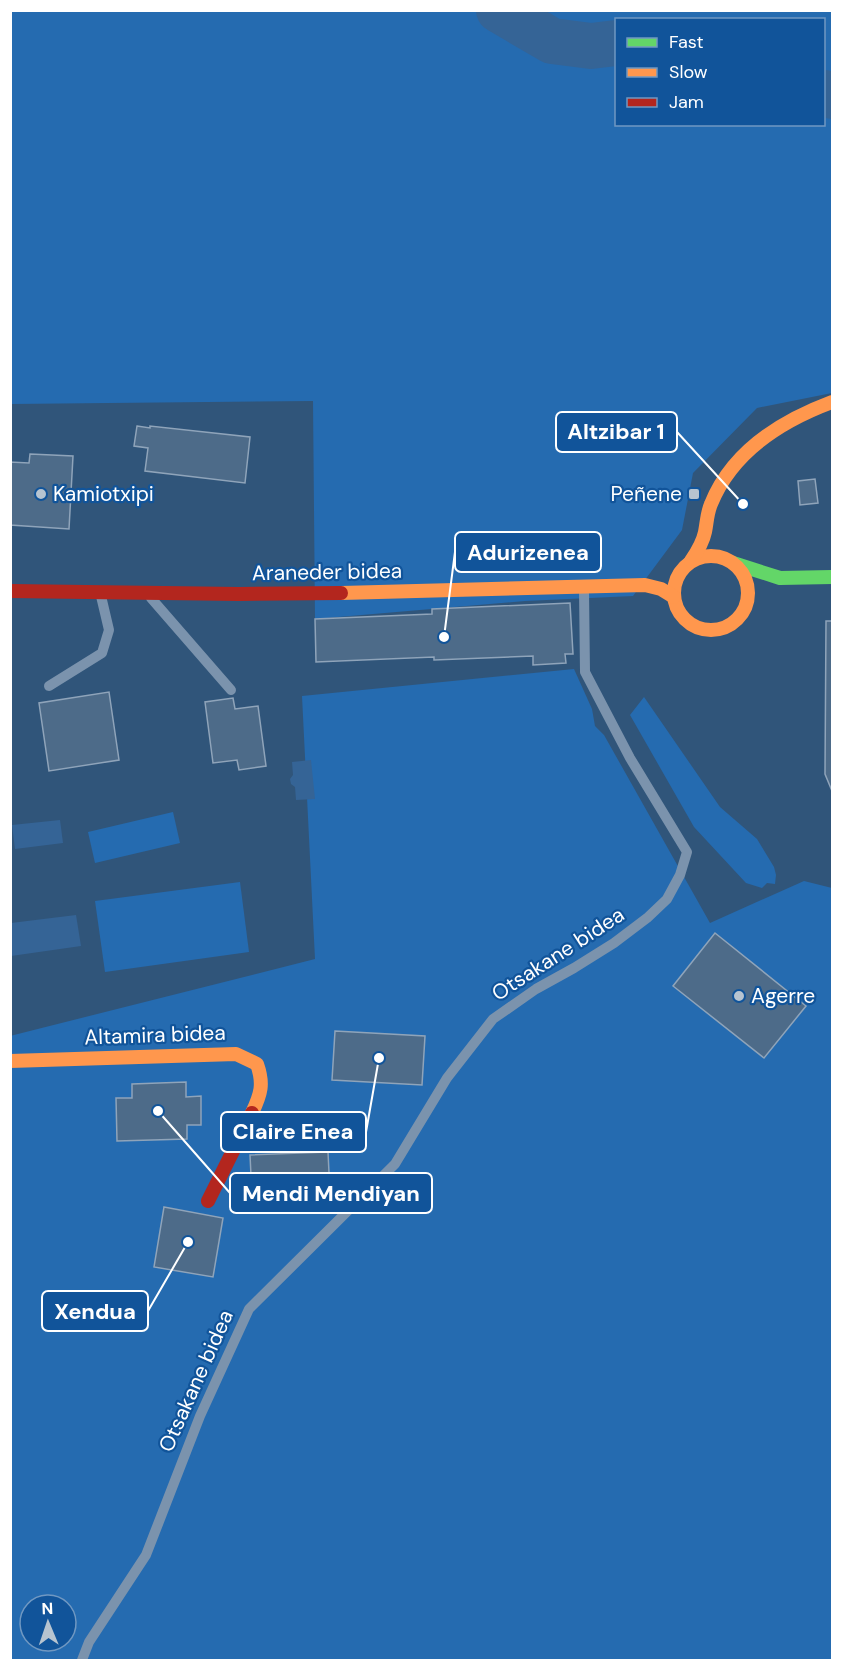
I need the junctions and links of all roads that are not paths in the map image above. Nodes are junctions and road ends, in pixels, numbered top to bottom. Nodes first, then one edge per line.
1 (832, 402) edge
2 (733, 563) junction
3 (686, 566) junction
4 (832, 577) edge
5 (780, 578) junction
6 (645, 585) junction
7 (584, 587) junction
8 (10, 591) edge
9 (100, 592) junction
10 (147, 593) junction
11 (674, 597) junction
12 (747, 604) junction
13 (50, 686) dead end
14 (231, 690) dead end
15 (10, 1061) edge
16 (208, 1201) dead end
17 (82, 1660) edge

1 - 3 street
2 - 3 street
2 - 5 street
2 - 12 street
3 - 6 street, Araneder bidea
3 - 11 street
4 - 5 street
5 - 12 street
6 - 7 street, Araneder bidea
6 - 11 street, Araneder bidea
7 - 10 street, Araneder bidea
7 - 17 lane, Otsakane bidea
8 - 9 street, Araneder bidea
9 - 10 street, Araneder bidea
9 - 13 lane
10 - 14 lane
11 - 12 street
15 - 16 street, Altamira bidea

